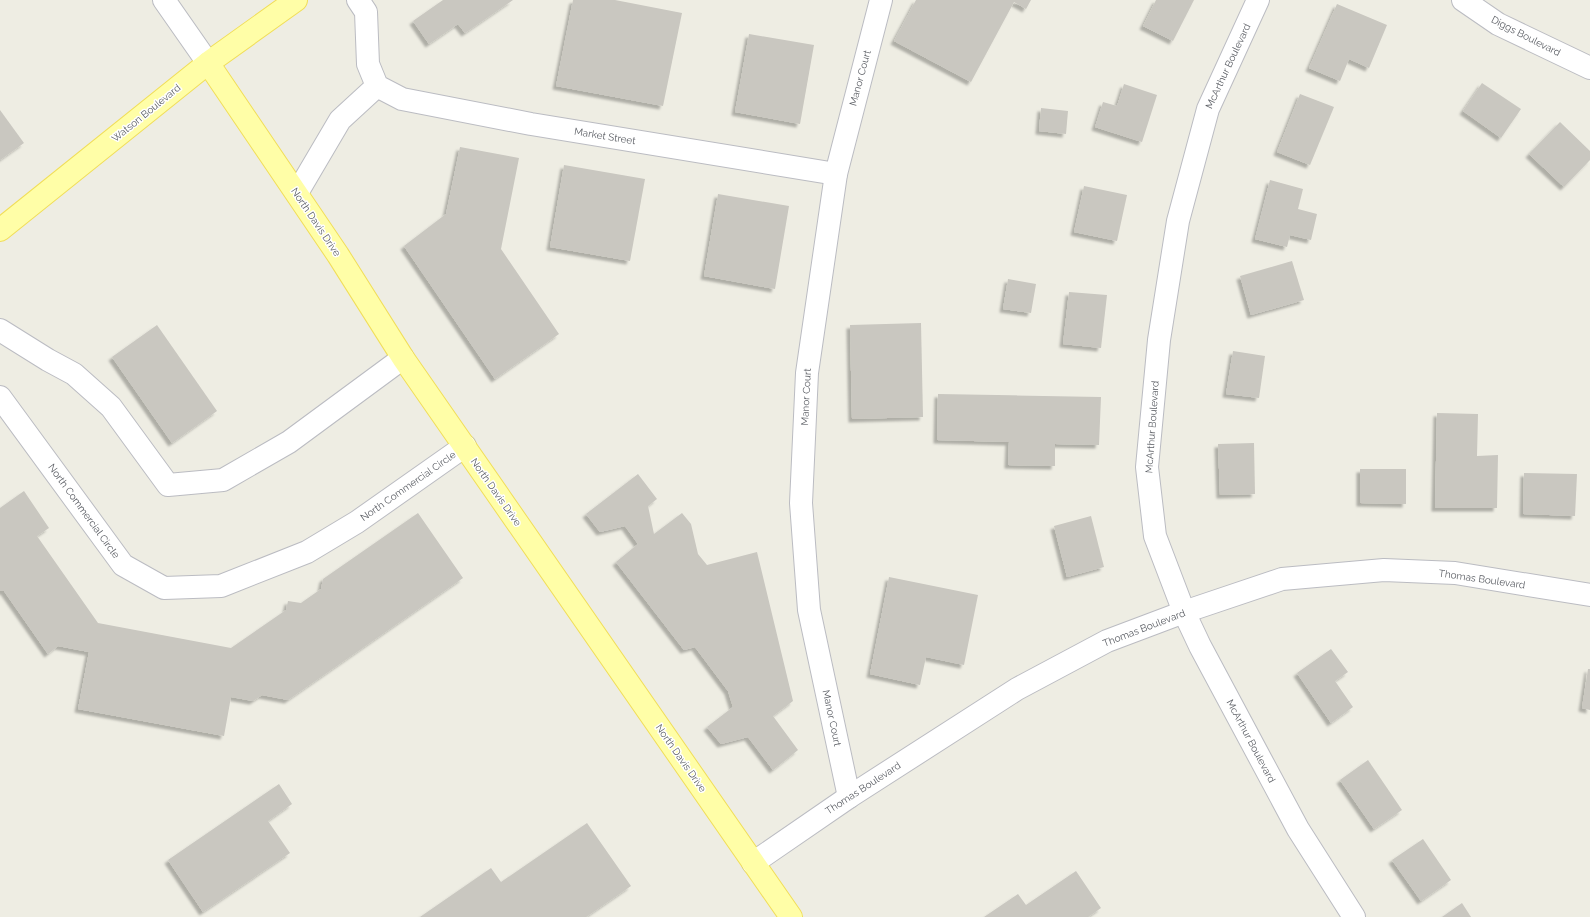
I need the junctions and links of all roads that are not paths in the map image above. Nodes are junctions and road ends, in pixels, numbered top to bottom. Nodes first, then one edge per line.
1 (164, 0) edge
2 (296, 0) edge
3 (358, 0) edge
4 (881, 0) edge
5 (1258, 0) edge
6 (1463, 0) edge
7 (208, 63) junction
8 (1590, 68) edge
9 (377, 86) junction
10 (836, 174) junction
11 (297, 193) junction
12 (0, 230) edge
13 (0, 330) edge
14 (403, 358) junction
15 (0, 397) edge
16 (465, 446) junction
17 (1590, 595) edge
18 (1184, 612) junction
19 (849, 797) junction
20 (753, 863) junction
21 (791, 917) edge
22 (1354, 917) edge

1 - 7 street
2 - 7 main road, Watson Boulevard
3 - 9 street
4 - 10 street, Manor Court
5 - 18 street, McArthur Boulevard
6 - 8 street, Diggs Boulevard
7 - 11 main road, North Davis Drive
7 - 12 main road, Watson Boulevard
9 - 10 street, Market Street
9 - 11 street
10 - 19 street, Manor Court
11 - 14 main road, North Davis Drive
13 - 14 street
14 - 16 main road, North Davis Drive
15 - 16 street, North Commercial Circle
16 - 20 main road, North Davis Drive
17 - 18 street, Thomas Boulevard
18 - 19 street, Thomas Boulevard
18 - 22 street, McArthur Boulevard
19 - 20 street, Thomas Boulevard
20 - 21 main road, North Davis Drive

